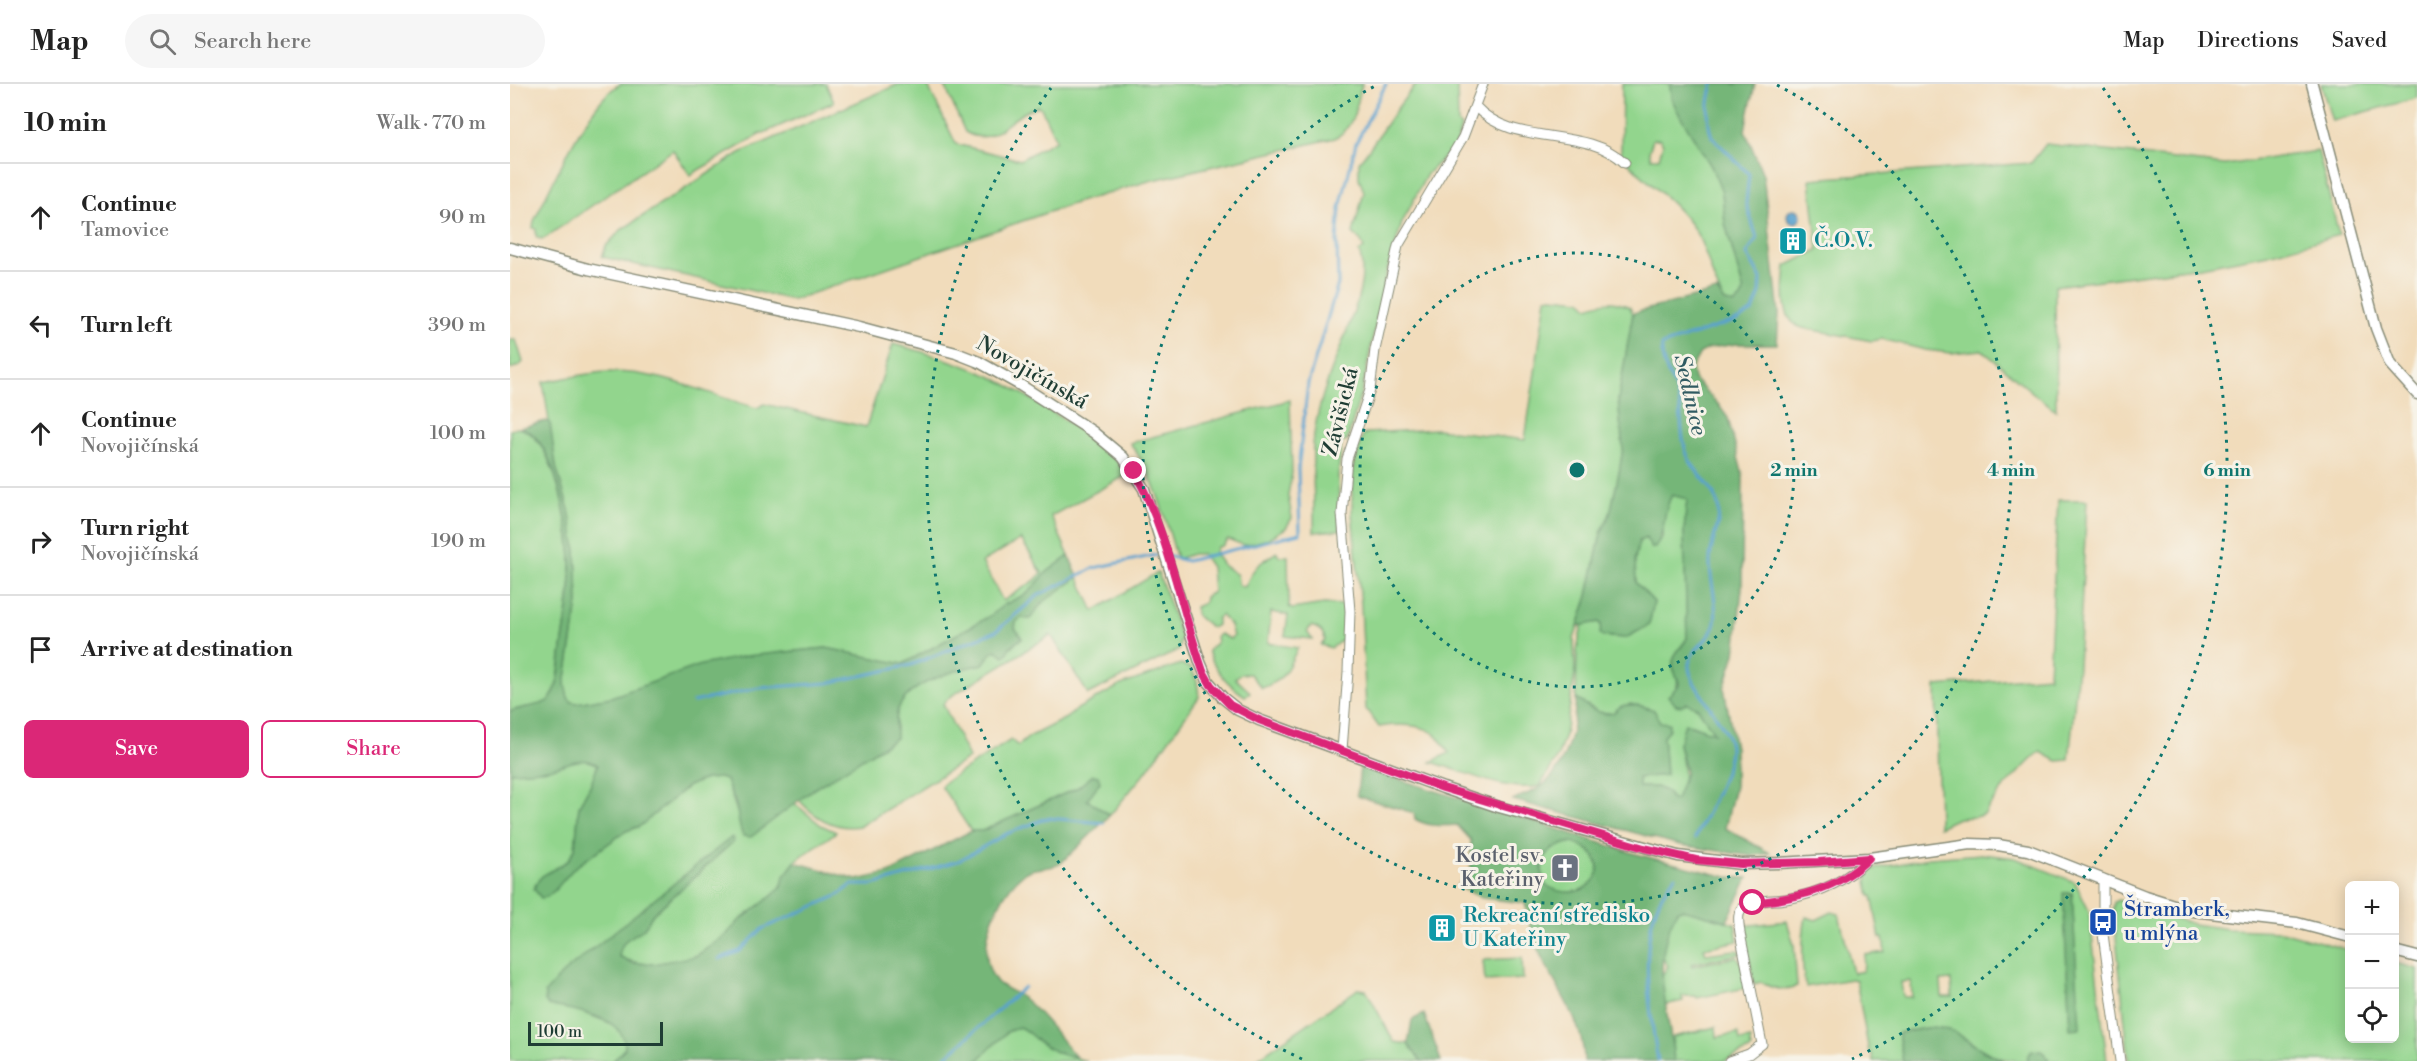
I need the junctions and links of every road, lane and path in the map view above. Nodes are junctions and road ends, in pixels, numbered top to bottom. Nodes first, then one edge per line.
1 (1483, 84) edge
2 (2312, 84) edge
3 (1476, 106) junction
4 (1625, 163) dead end
5 (510, 248) edge
6 (2417, 394) edge
7 (1342, 750) junction
8 (1869, 858) junction
9 (2103, 879) junction
10 (2345, 936) edge
11 (2399, 952) edge
12 (2417, 957) edge
13 (1730, 1061) edge
14 (2120, 1061) edge

1 - 3 street, Závišická
2 - 6 street
3 - 4 street
3 - 7 street, Závišická
5 - 7 street, Novojičínská
7 - 8 street, Novojičínská
8 - 9 street, Novojičínská
8 - 13 street
9 - 10 street, Novojičínská
9 - 14 street
11 - 12 street

